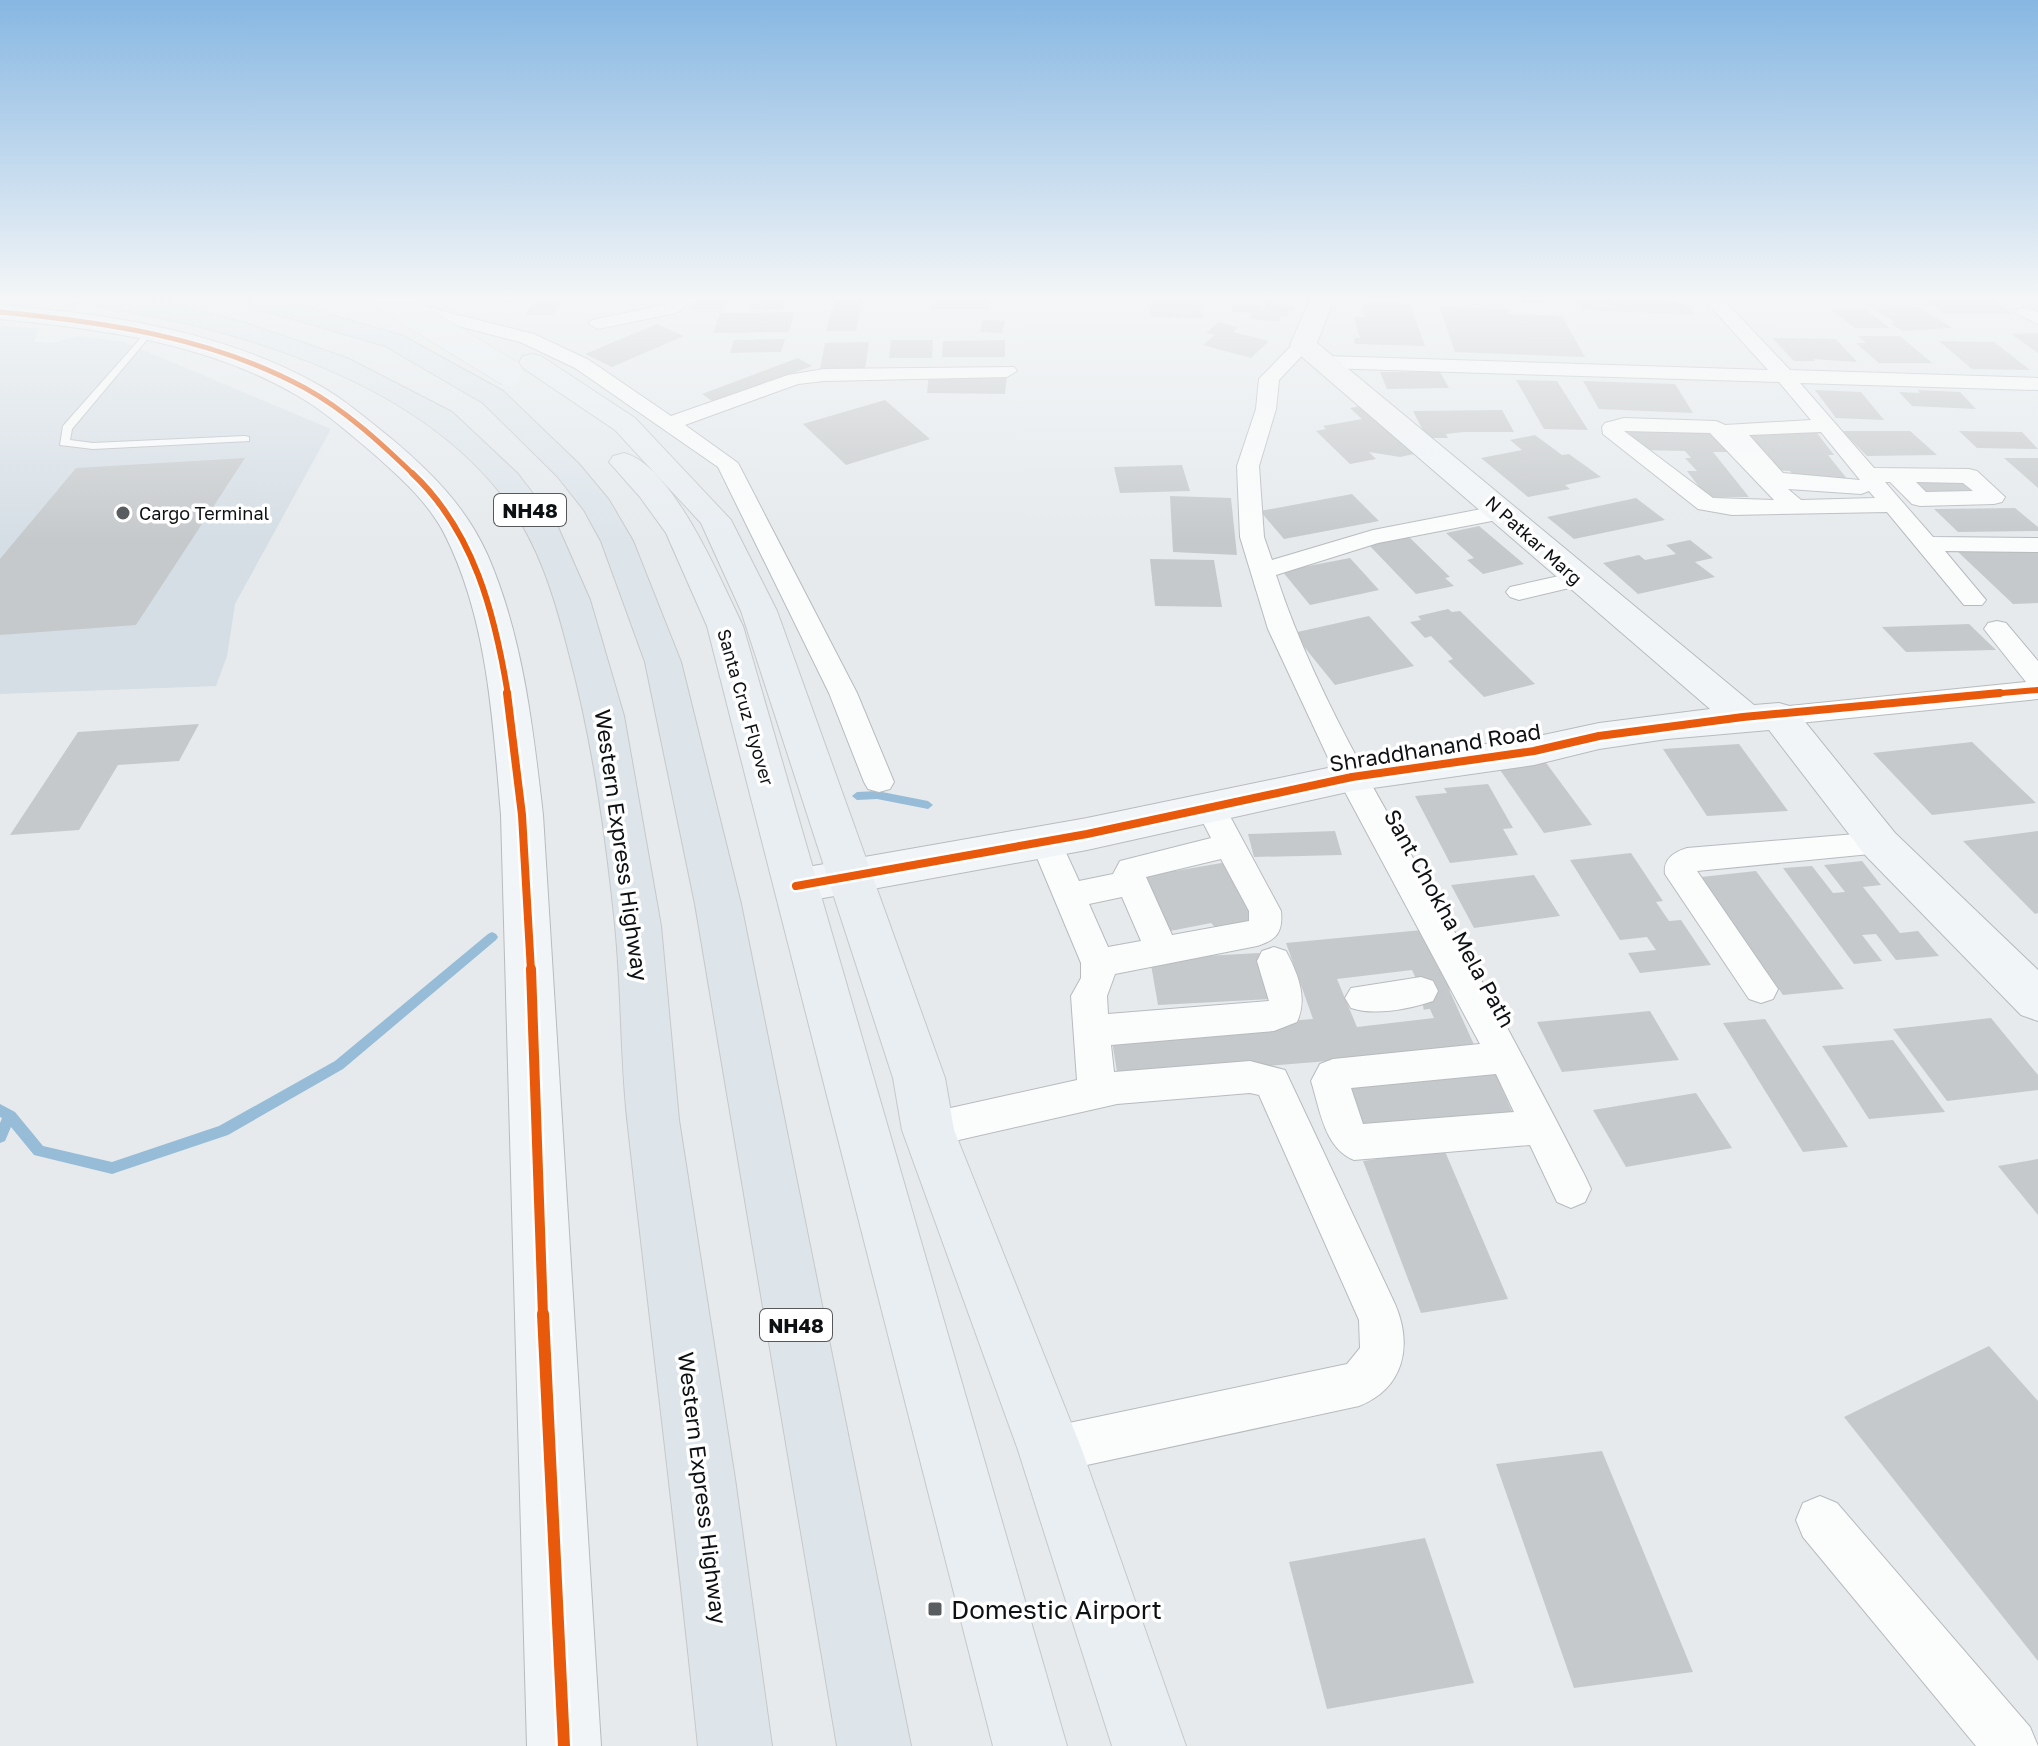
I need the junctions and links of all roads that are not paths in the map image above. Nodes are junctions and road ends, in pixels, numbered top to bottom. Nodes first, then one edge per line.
1 (109, 378) edge
2 (282, 378) edge
3 (366, 378) edge
4 (460, 378) edge
5 (540, 378) edge
6 (604, 378) edge
7 (799, 378) edge
8 (1270, 378) edge
9 (1344, 378) edge
10 (1786, 378) edge
11 (1806, 378) edge
12 (2038, 384) edge
13 (670, 423) junction
14 (1820, 426) junction
15 (245, 439) dead end
16 (1879, 486) junction
17 (1798, 507) junction
18 (1502, 512) junction
19 (1925, 544) junction
20 (2038, 545) edge
21 (1263, 571) junction
22 (1577, 579) junction
23 (1519, 592) dead end
24 (1973, 600) dead end
25 (1997, 629) dead end
26 (2038, 679) edge
27 (2038, 690) edge
28 (1761, 716) junction
29 (1352, 777) junction
30 (879, 782) dead end
31 (1175, 815) junction
32 (1046, 841) junction
33 (1880, 844) junction
34 (1230, 845) junction
35 (1193, 853) junction
36 (1159, 861) junction
37 (824, 881) junction
38 (1132, 883) junction
39 (1069, 896) junction
40 (1162, 951) junction
41 (1274, 961) dead end
42 (1098, 963) junction
43 (1445, 988) junction
44 (1761, 989) dead end
45 (1363, 998) dead end
46 (2038, 1001) edge
47 (1091, 1031) junction
48 (1506, 1057) junction
49 (1097, 1093) junction
50 (1541, 1127) junction
51 (928, 1130) junction
52 (1571, 1189) dead end
53 (1050, 1450) junction
54 (1820, 1520) dead end
55 (564, 1746) edge
56 (735, 1746) edge
57 (874, 1746) edge
58 (1030, 1746) edge
59 (1149, 1746) edge
60 (2011, 1746) edge

1 - 15 lane
2 - 55 street
3 - 56 highway, Western Express Highway / NH48
4 - 57 highway, NH48
5 - 37 main road
6 - 13 street
7 - 13 street
8 - 21 street, Sant Chokha Mela Path
9 - 18 street, N Patkar Marg
10 - 14 street
11 - 12 street
13 - 30 street
14 - 16 street
14 - 16 street
16 - 17 street
16 - 19 street
17 - 17 street
18 - 21 street
18 - 22 street, N Patkar Marg
19 - 20 street
19 - 24 street
21 - 29 street, Sant Chokha Mela Path
22 - 23 street
22 - 28 street, N Patkar Marg
25 - 26 street
27 - 28 street, Shraddhanand Road
28 - 29 street, Shraddhanand Road
28 - 33 street, N Patkar Marg
29 - 31 street, Shraddhanand Road
29 - 43 street, Sant Chokha Mela Path
31 - 32 street, Shraddhanand Road
31 - 34 street
31 - 35 street
31 - 36 street
32 - 37 street, Shraddhanand Road
32 - 39 street
33 - 44 street
33 - 46 street, N Patkar Marg
34 - 35 street
34 - 40 street
35 - 36 street
36 - 38 street
37 - 51 main road
37 - 58 main road
38 - 39 street
38 - 40 street
39 - 42 street
40 - 42 street
41 - 47 street
42 - 47 street
43 - 45 street
43 - 48 street, Sant Chokha Mela Path
47 - 49 street
48 - 50 street, Sant Chokha Mela Path
48 - 50 street
49 - 51 street
49 - 53 street
50 - 52 street, Sant Chokha Mela Path
51 - 53 main road
53 - 59 main road
54 - 60 street

